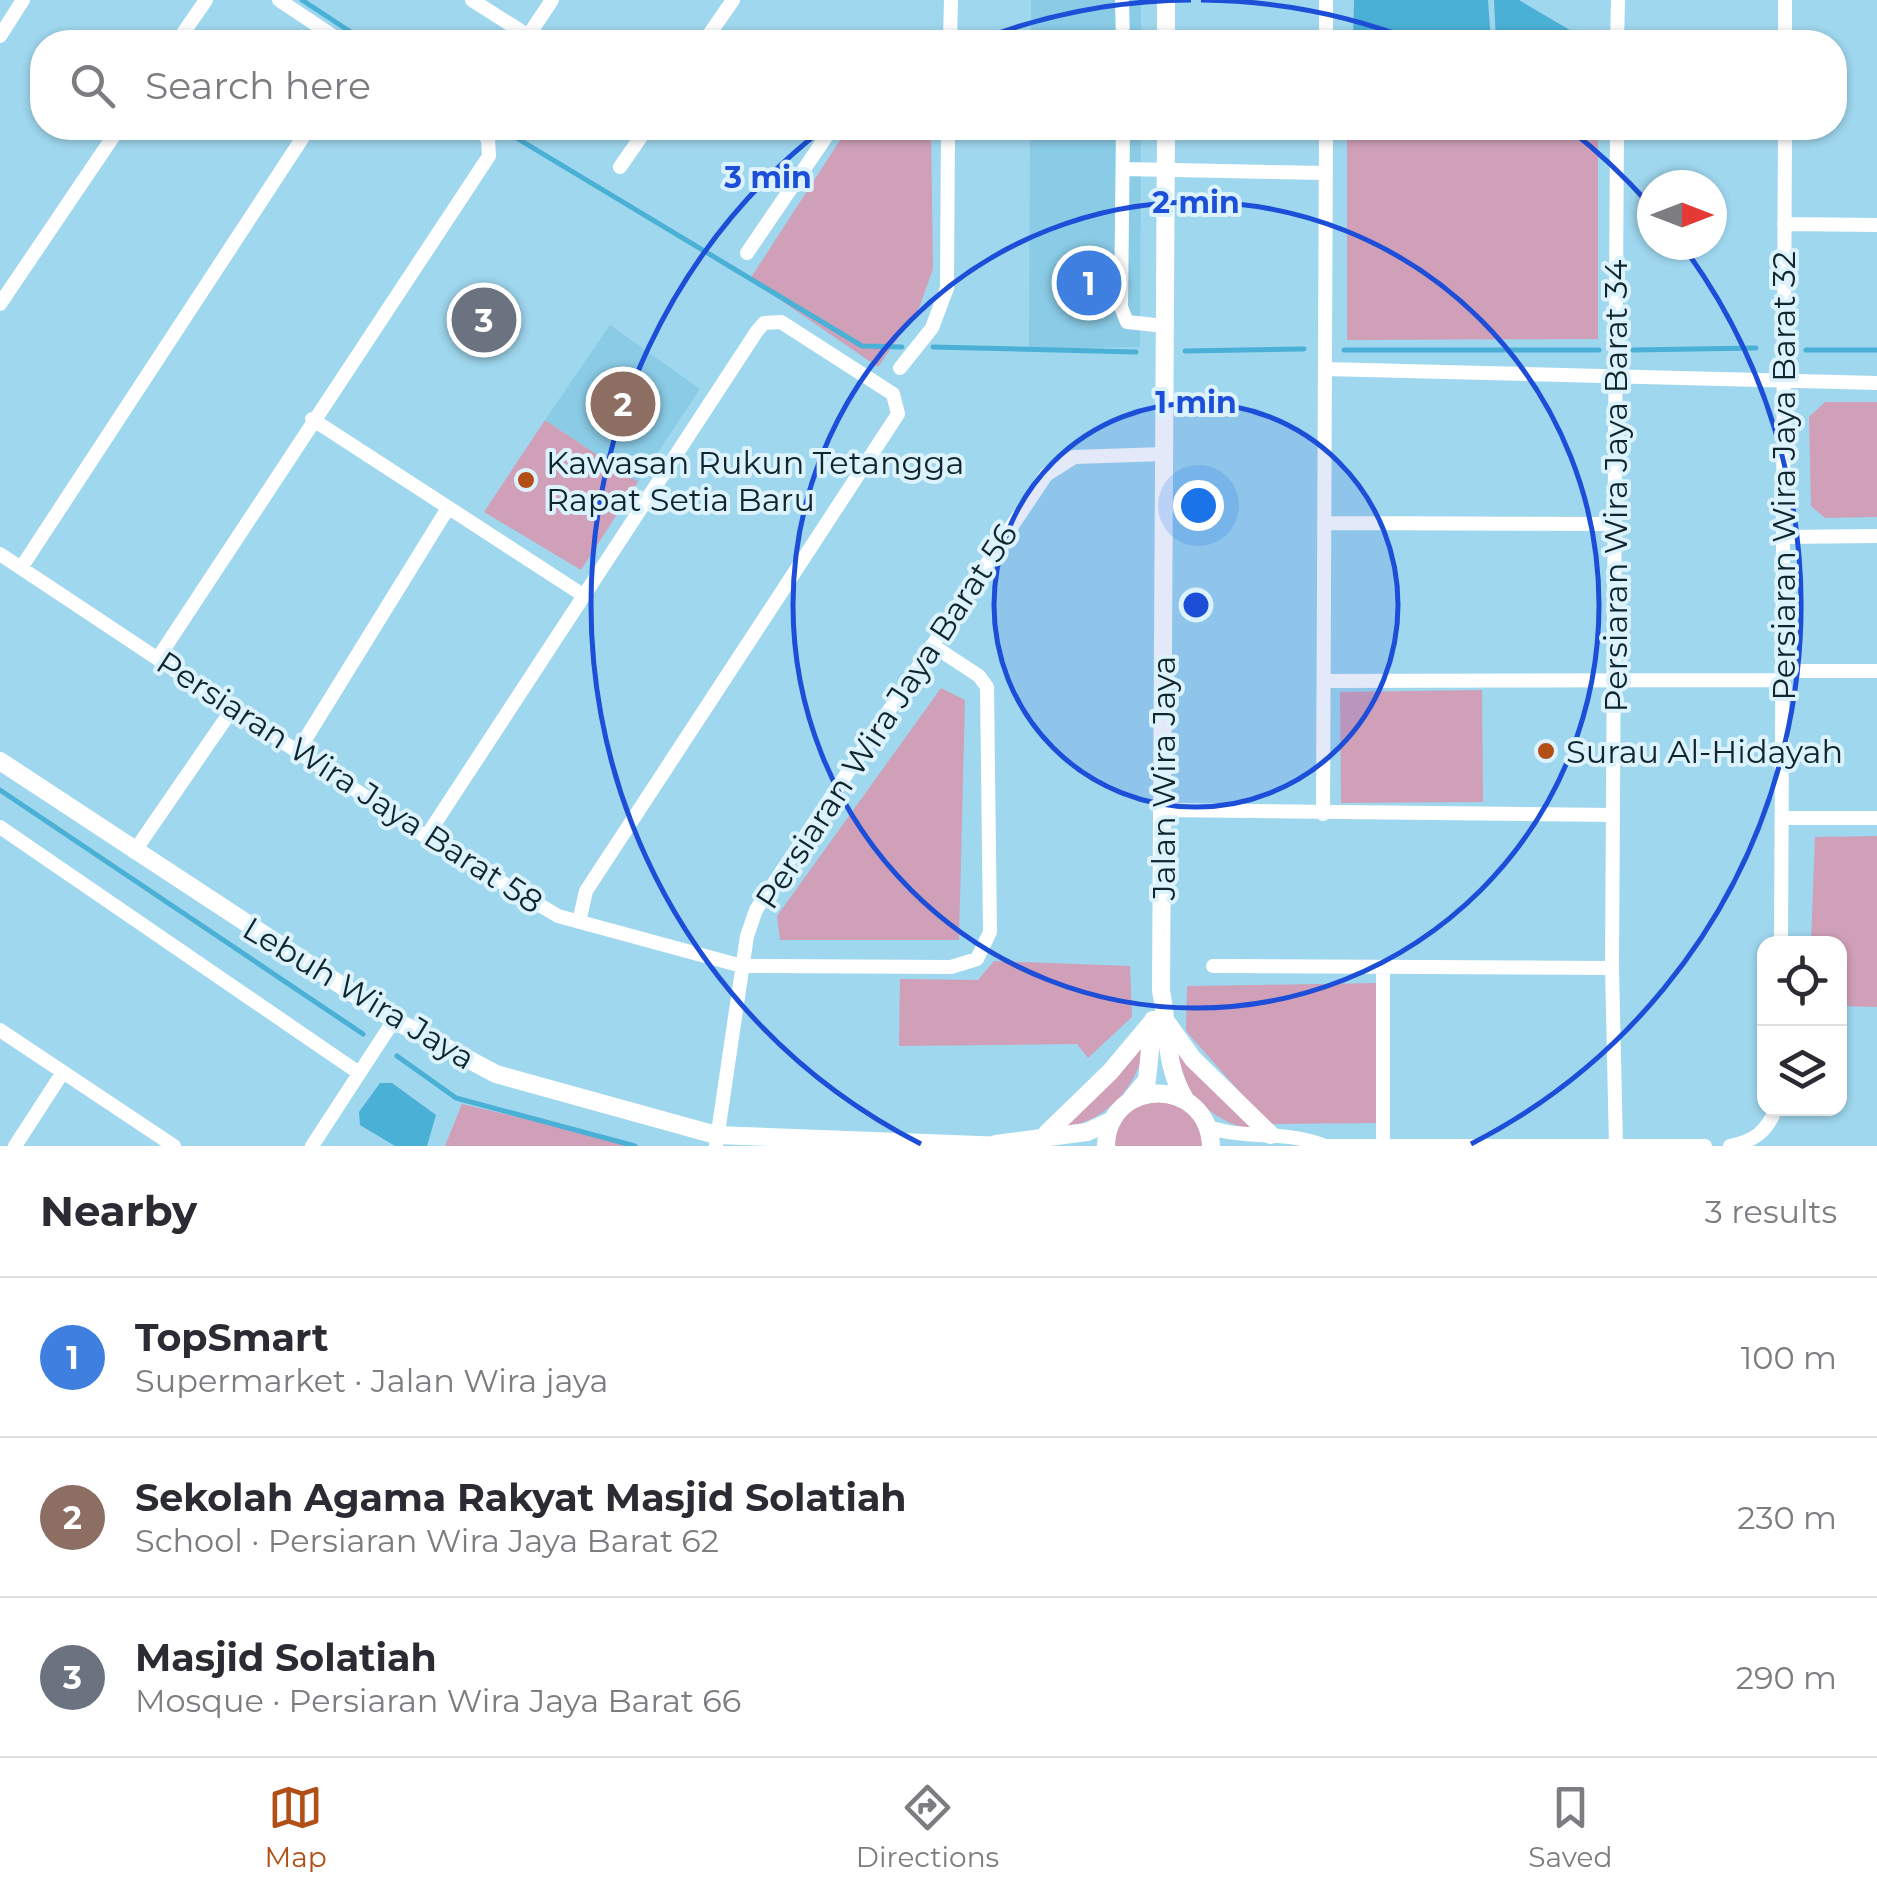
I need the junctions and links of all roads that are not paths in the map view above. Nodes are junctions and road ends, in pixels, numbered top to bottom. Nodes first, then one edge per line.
1 (24, 0) edge
2 (206, 0) edge
3 (279, 0) edge
4 (472, 0) edge
5 (552, 0) edge
6 (733, 0) edge
7 (950, 0) edge
8 (1122, 0) edge
9 (1166, 0) edge
10 (1326, 0) edge
11 (1618, 0) edge
12 (1785, 0) edge
13 (185, 30) edge
14 (324, 30) edge
15 (519, 30) edge
16 (537, 30) edge
17 (712, 30) edge
18 (950, 30) edge
19 (1122, 30) edge
20 (1166, 30) edge
21 (1326, 30) edge
22 (1618, 30) edge
23 (1785, 30) edge
24 (0, 36) edge
25 (112, 140) edge
26 (301, 140) edge
27 (488, 140) edge
28 (639, 140) edge
29 (824, 140) edge
30 (948, 140) edge
31 (1123, 140) edge
32 (1166, 140) edge
33 (1326, 140) edge
34 (1617, 140) edge
35 (1784, 140) edge
36 (620, 167) dead end
37 (1123, 169) junction
38 (1166, 170) junction
39 (1326, 174) junction
40 (1784, 224) junction
41 (1877, 225) edge
42 (748, 253) dead end
43 (0, 304) edge
44 (1165, 326) junction
45 (900, 368) dead end
46 (1325, 370) junction
47 (1616, 374) junction
48 (1784, 379) junction
49 (1877, 382) edge
50 (312, 419) junction
51 (1164, 454) junction
52 (448, 508) junction
53 (1324, 523) junction
54 (1616, 524) junction
55 (1877, 536) edge
56 (1783, 537) junction
57 (0, 554) edge
58 (21, 568) junction
59 (582, 594) junction
60 (932, 646) junction
61 (158, 658) junction
62 (1877, 671) edge
63 (1782, 676) junction
64 (1614, 680) junction
65 (1324, 681) junction
66 (233, 708) junction
67 (298, 751) junction
68 (0, 761) edge
69 (1163, 810) junction
70 (1323, 814) junction
71 (1613, 815) junction
72 (1782, 818) junction
73 (1877, 818) edge
74 (0, 827) edge
75 (426, 837) junction
76 (134, 852) junction
77 (580, 922) junction
78 (1781, 936) edge
79 (742, 966) junction
80 (1212, 966) dead end
81 (1383, 967) junction
82 (1612, 968) junction
83 (394, 1020) junction
84 (1160, 1022) junction
85 (0, 1030) edge
86 (63, 1072) junction
87 (359, 1073) junction
88 (1132, 1099) junction
89 (1185, 1099) junction
90 (1773, 1116) edge
91 (1111, 1121) junction
92 (1046, 1134) junction
93 (1270, 1135) junction
94 (1210, 1136) edge
95 (716, 1140) edge
96 (1000, 1145) edge
97 (15, 1146) edge
98 (174, 1146) edge
99 (312, 1146) edge
100 (1106, 1146) edge
101 (1325, 1146) edge
102 (1383, 1146) edge
103 (1616, 1146) edge
104 (1705, 1146) edge
105 (1730, 1146) edge

1 - 24 street
2 - 13 street
3 - 14 street
4 - 15 street
5 - 16 street
6 - 17 street
7 - 18 street
8 - 19 street
9 - 20 street
10 - 21 street
11 - 22 street
12 - 23 street
25 - 43 street
26 - 58 street
27 - 50 street
28 - 36 street
29 - 42 street
30 - 45 street
31 - 37 street
32 - 38 street, Jalan Wira Jaya
33 - 39 street
34 - 47 street, Persiaran Wira Jaya Barat 34
35 - 40 street, Persiaran Wira Jaya Barat 32
37 - 38 street
37 - 44 street
38 - 39 street
38 - 44 street, Jalan Wira Jaya
39 - 46 street
40 - 41 street
40 - 48 street, Persiaran Wira Jaya Barat 32
44 - 51 street, Jalan Wira Jaya
46 - 47 street
46 - 53 street
47 - 48 street
47 - 54 street, Persiaran Wira Jaya Barat 34
48 - 49 street
48 - 56 street, Persiaran Wira Jaya Barat 32
50 - 52 street
50 - 61 street
51 - 60 street, Persiaran Wira Jaya Barat 56
51 - 69 street, Jalan Wira Jaya
52 - 59 street
52 - 67 street
53 - 54 street
53 - 65 street
54 - 64 street, Persiaran Wira Jaya Barat 34
55 - 56 street
56 - 63 street, Persiaran Wira Jaya Barat 32
57 - 58 street, Persiaran Wira Jaya Barat 58
58 - 61 street, Persiaran Wira Jaya Barat 58
59 - 75 street
59 - 77 street
60 - 79 street, Persiaran Wira Jaya Barat 56
60 - 79 street, Persiaran Wira Jaya Barat 58
61 - 66 street, Persiaran Wira Jaya Barat 58
62 - 63 street
63 - 64 street
63 - 72 street, Persiaran Wira Jaya Barat 32
64 - 65 street
64 - 71 street, Persiaran Wira Jaya Barat 34
65 - 70 street
66 - 67 street, Persiaran Wira Jaya Barat 58
66 - 76 street
67 - 75 street, Persiaran Wira Jaya Barat 58
68 - 76 street, Lebuh Wira Jaya
69 - 70 street
69 - 84 street, Jalan Wira Jaya
70 - 71 street
71 - 82 street, Persiaran Wira Jaya Barat 34
72 - 73 street
72 - 78 street, Persiaran Wira Jaya Barat 32
74 - 87 street
75 - 77 street, Persiaran Wira Jaya Barat 58
76 - 83 street, Lebuh Wira Jaya
77 - 79 street, Persiaran Wira Jaya Barat 58
79 - 95 street, Persiaran Wira Jaya Barat 56
80 - 81 street
81 - 82 street
81 - 102 street
82 - 103 street, Persiaran Wira Jaya Barat 34
83 - 87 street
83 - 95 street, Lebuh Wira Jaya
84 - 88 street, Jalan Wira Jaya
84 - 89 street, Jalan Wira Jaya
84 - 92 street
84 - 93 street
85 - 86 street
86 - 97 street
86 - 98 street
87 - 99 street
88 - 89 street
88 - 91 street
89 - 94 street
90 - 105 street
91 - 92 street, Lebuh Wira Jaya
91 - 100 street
92 - 96 street, Lebuh Wira Jaya
93 - 94 street
93 - 101 street
95 - 96 street, Lebuh Wira Jaya
101 - 102 street
102 - 103 street
103 - 104 street

